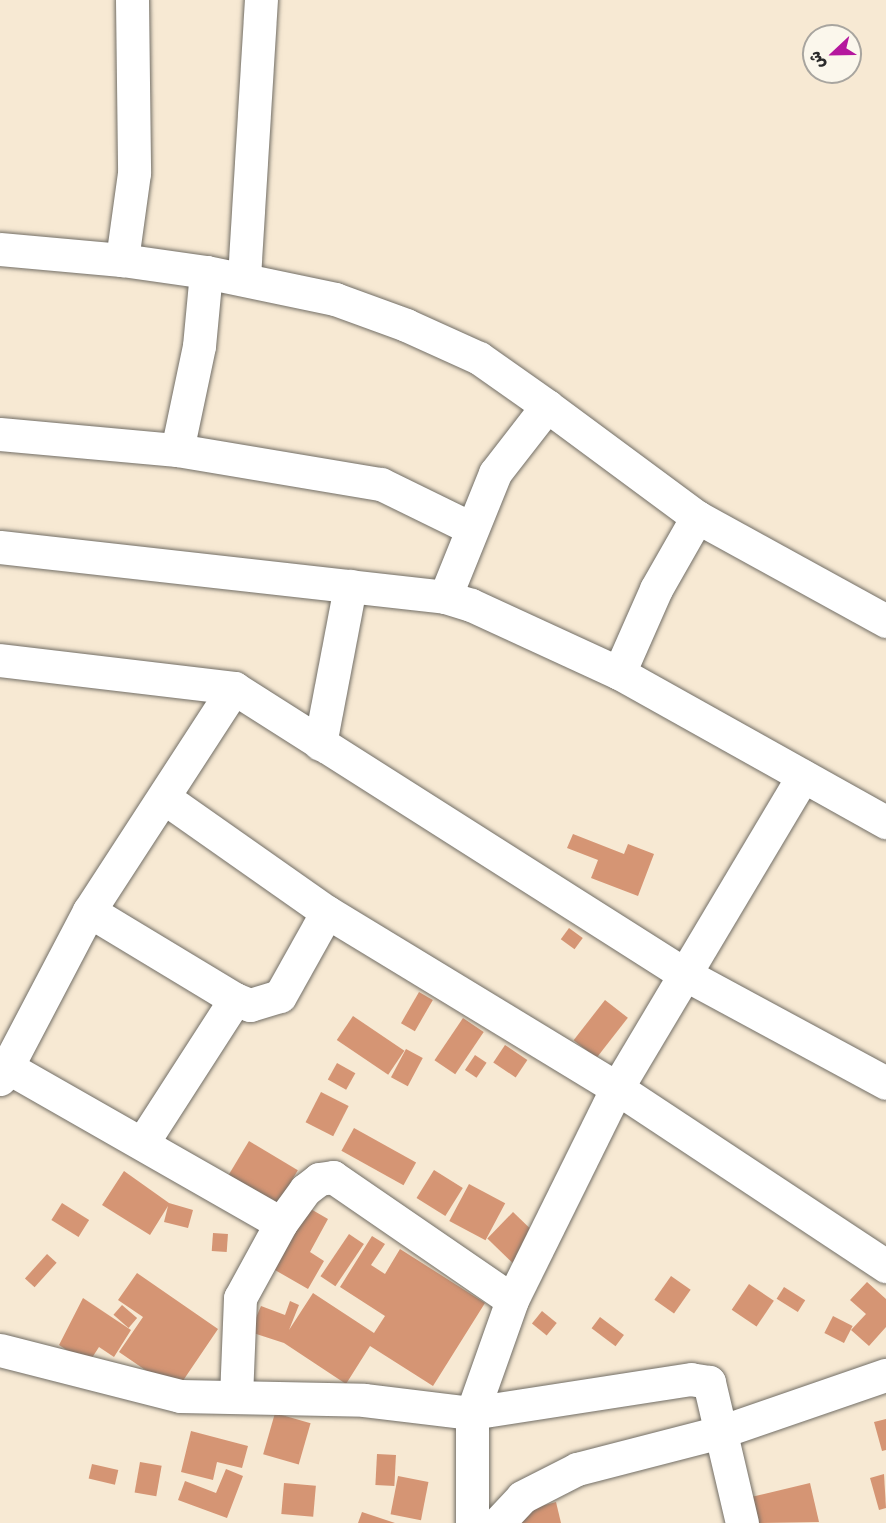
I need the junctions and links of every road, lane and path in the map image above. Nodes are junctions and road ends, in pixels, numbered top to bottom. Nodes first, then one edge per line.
1 (132, 0) edge
2 (261, 0) edge
3 (0, 249) edge
4 (122, 260) junction
5 (206, 272) junction
6 (244, 277) junction
7 (547, 406) junction
8 (0, 434) edge
9 (177, 450) junction
10 (697, 517) junction
11 (471, 528) junction
12 (0, 547) edge
13 (350, 586) junction
14 (445, 597) junction
15 (886, 621) edge
16 (0, 660) edge
17 (620, 673) junction
18 (234, 688) junction
19 (320, 744) junction
20 (803, 776) junction
21 (166, 799) junction
22 (886, 822) edge
23 (89, 911) junction
24 (327, 912) junction
25 (681, 972) junction
26 (235, 999) junction
27 (2, 1071) edge
28 (882, 1073) edge
29 (617, 1088) junction
30 (143, 1142) junction
31 (281, 1223) junction
32 (886, 1266) edge
33 (512, 1300) junction
34 (0, 1350) edge
35 (886, 1375) edge
36 (236, 1396) junction
37 (472, 1413) junction
38 (720, 1432) junction
39 (472, 1523) edge
40 (498, 1523) edge
41 (742, 1523) edge

1 - 4 street
2 - 6 street
3 - 4 street
4 - 5 street
5 - 6 street
5 - 9 street
6 - 7 street
7 - 10 street
7 - 11 street
8 - 9 street
9 - 11 street
10 - 15 street
10 - 17 street
11 - 14 street
12 - 13 street
13 - 14 street
13 - 19 street
14 - 17 street
16 - 18 street
17 - 20 street
18 - 19 street
18 - 21 street
19 - 25 street
20 - 22 street
20 - 25 street
21 - 23 street
21 - 24 street
23 - 26 street
23 - 27 street
24 - 26 street
24 - 29 street
25 - 28 street
25 - 29 street
26 - 30 street
27 - 30 street
29 - 32 street
29 - 33 street
30 - 31 street
31 - 33 street
31 - 36 street
33 - 37 street
34 - 36 street
35 - 38 street
36 - 37 street
37 - 38 street
37 - 39 street
38 - 40 street
38 - 41 street

